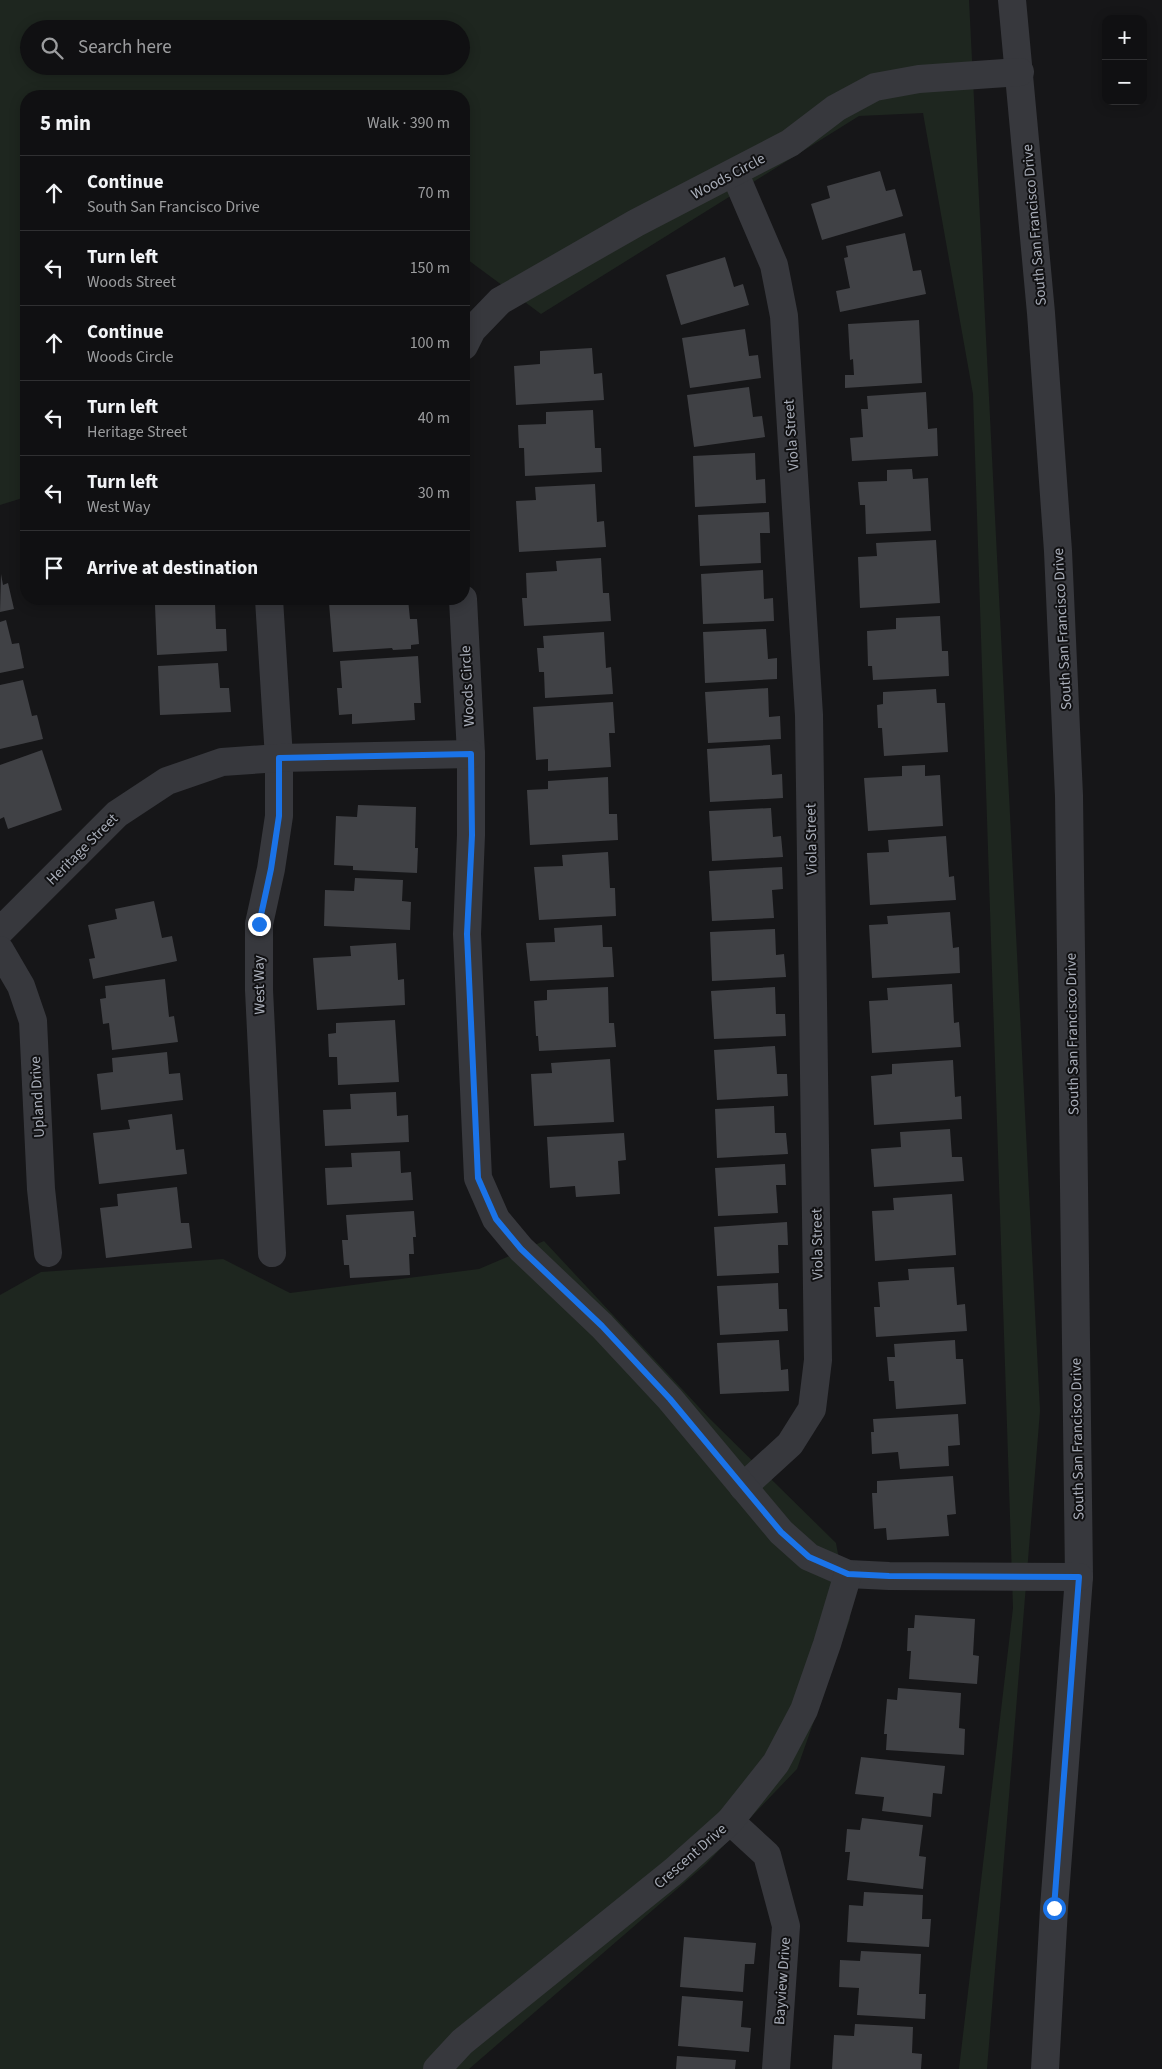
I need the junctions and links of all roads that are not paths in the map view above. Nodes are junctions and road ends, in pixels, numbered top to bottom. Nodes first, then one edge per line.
1 (1012, 0) edge
2 (1020, 72) junction
3 (735, 174) junction
4 (470, 334) edge
5 (269, 605) edge
6 (463, 605) edge
7 (471, 754) junction
8 (279, 758) junction
9 (0, 931) edge
10 (0, 950) edge
11 (48, 1253) dead end
12 (272, 1253) dead end
13 (743, 1487) junction
14 (848, 1574) junction
15 (1079, 1577) junction
16 (730, 1821) junction
17 (437, 2069) edge
18 (776, 2069) edge
19 (1045, 2069) edge

1 - 2 street, South San Francisco Drive
2 - 3 street, Woods Circle
2 - 15 street, South San Francisco Drive
3 - 4 street, Woods Circle
3 - 13 street, Viola Street
5 - 8 street, West Way
6 - 7 street, Woods Circle
7 - 8 street, Heritage Street
7 - 13 street, Woods Circle
8 - 9 street, Heritage Street
8 - 12 street, West Way
10 - 11 street, Upland Drive
13 - 14 street, Woods Circle
14 - 15 street
14 - 16 street, Crescent Drive
15 - 19 street, South San Francisco Drive
16 - 17 street, Crescent Drive
16 - 18 street, Bayview Drive

